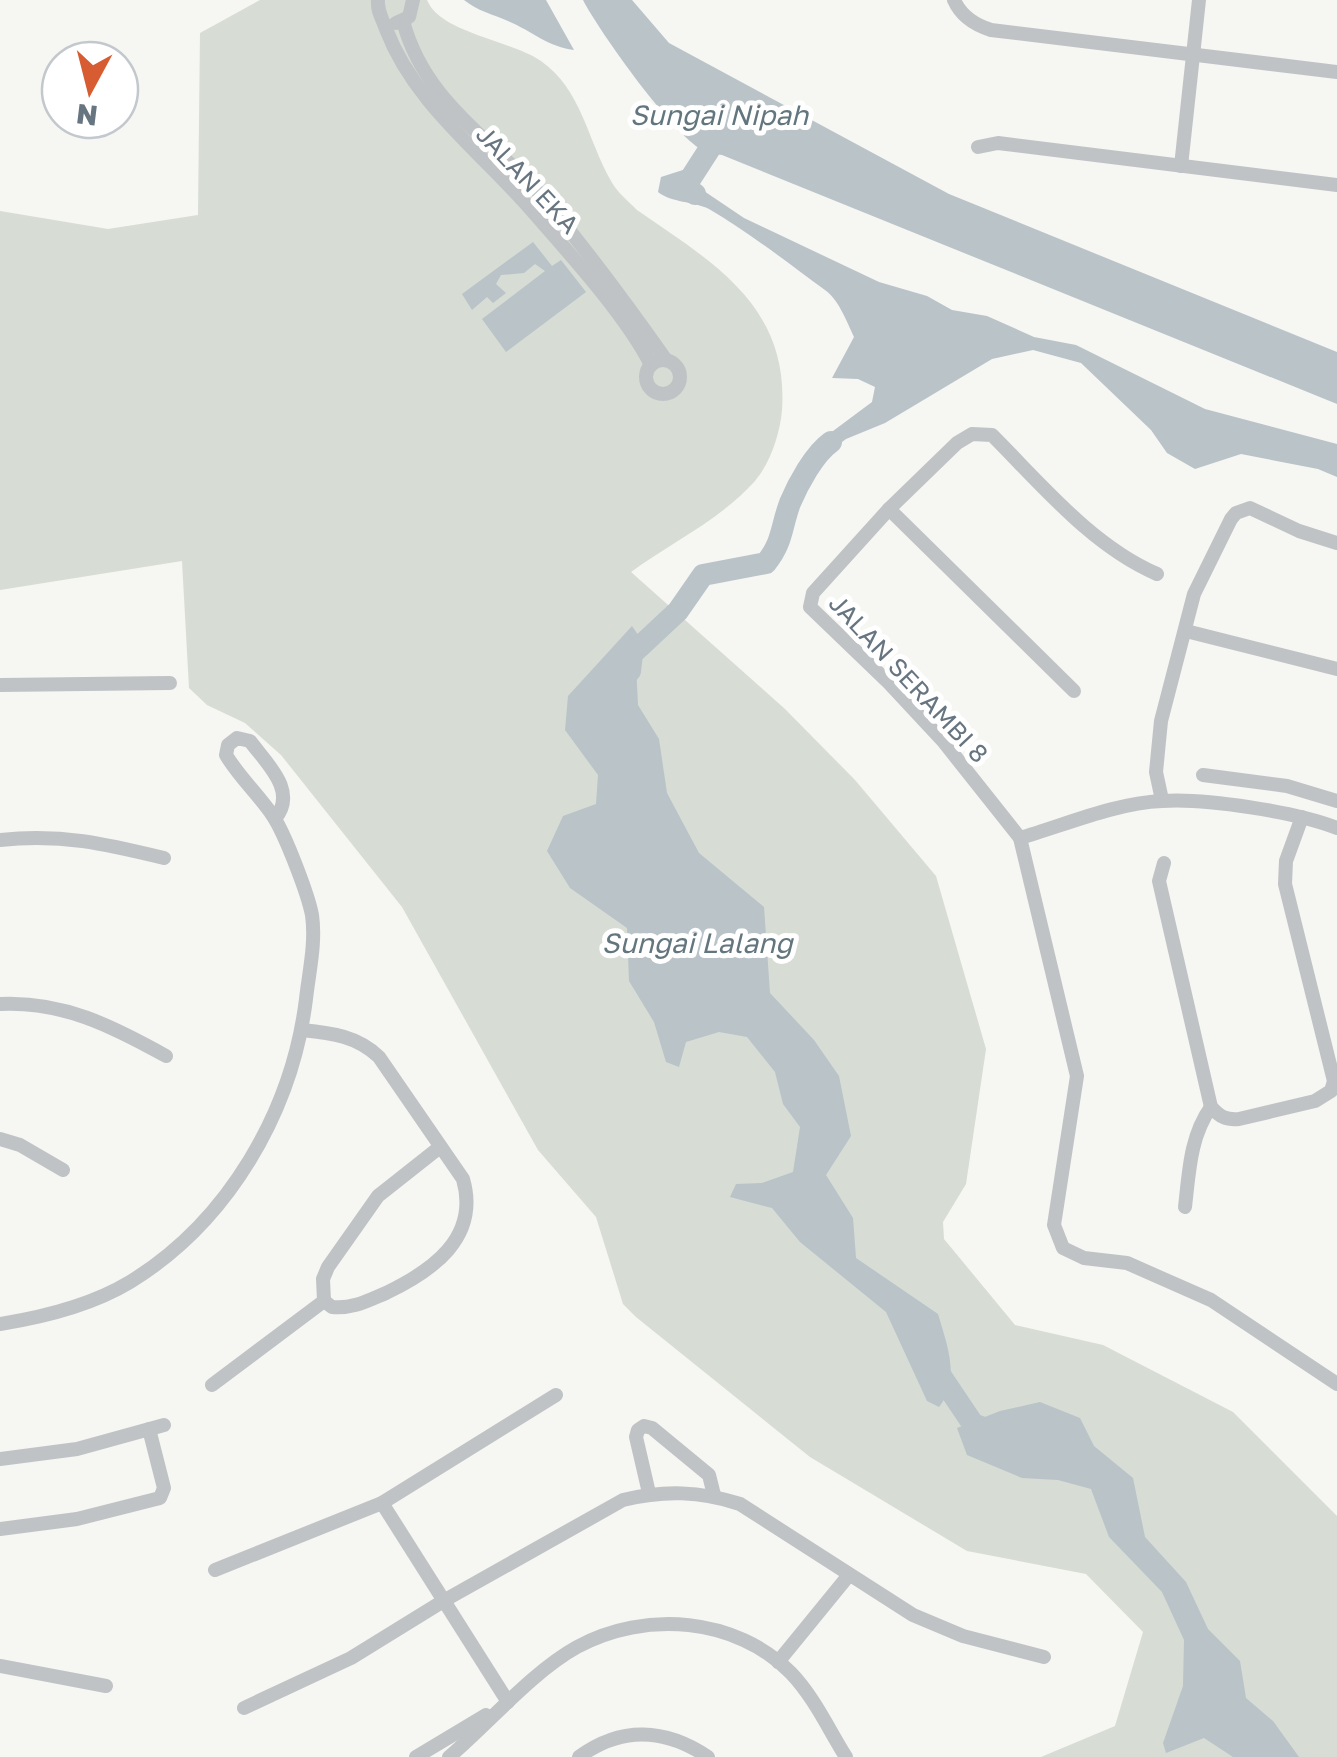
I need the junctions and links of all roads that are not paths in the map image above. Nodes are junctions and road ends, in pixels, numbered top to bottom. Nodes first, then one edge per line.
1 (378, 0) edge
2 (413, 0) edge
3 (954, 0) edge
4 (1199, 0) edge
5 (382, 18) junction
6 (403, 22) junction
7 (1192, 53) junction
8 (1337, 72) edge
9 (978, 147) dead end
10 (1181, 166) junction
11 (1337, 185) edge
12 (889, 509) junction
13 (1337, 543) edge
14 (1157, 574) dead end
15 (1186, 631) junction
16 (1337, 669) edge
17 (170, 683) dead end
18 (0, 686) edge
19 (1074, 691) dead end
20 (1204, 775) dead end
21 (1244, 779) junction
22 (1162, 800) junction
23 (1337, 801) edge
24 (1239, 806) junction
25 (1302, 818) junction
26 (275, 819) junction
27 (1337, 828) edge
28 (1020, 838) junction
29 (0, 840) edge
30 (164, 858) dead end
31 (1164, 863) dead end
32 (0, 1004) edge
33 (302, 1030) junction
34 (166, 1056) dead end
35 (1211, 1107) junction
36 (0, 1139) edge
37 (440, 1147) junction
38 (63, 1170) dead end
39 (1185, 1207) dead end
40 (324, 1301) junction
41 (0, 1324) edge
42 (1337, 1384) edge
43 (212, 1385) dead end
44 (556, 1395) dead end
45 (0, 1459) edge
46 (649, 1494) junction
47 (714, 1495) junction
48 (382, 1503) junction
49 (0, 1529) edge
50 (215, 1570) dead end
51 (849, 1575) junction
52 (445, 1600) junction
53 (1044, 1657) dead end
54 (778, 1662) junction
55 (0, 1666) edge
56 (106, 1686) dead end
57 (508, 1702) junction
58 (244, 1708) dead end
59 (416, 1757) edge
60 (449, 1757) edge
61 (579, 1757) edge
62 (708, 1757) edge
63 (846, 1757) edge

1 - 5 street, JALAN EKA
2 - 6 street
3 - 7 street
4 - 7 street
5 - 6 street
5 - 6 street, JALAN EKA
7 - 8 street
7 - 10 street
9 - 10 street
10 - 11 street
12 - 14 street, JALAN SERAMBI 8
12 - 19 street
12 - 28 street, JALAN SERAMBI 8
13 - 15 street
15 - 16 street
15 - 22 street
17 - 18 street
20 - 21 street
21 - 23 street
21 - 24 street
22 - 24 street
22 - 28 street
24 - 25 street
25 - 27 street
25 - 35 street
26 - 26 street
26 - 33 street
28 - 42 street
29 - 30 street
31 - 35 street
32 - 34 street
33 - 37 street
33 - 41 street
35 - 39 street
36 - 38 street
37 - 40 street
37 - 40 street
40 - 43 street
44 - 48 street
45 - 49 street
46 - 47 street
46 - 47 street
46 - 52 street
47 - 51 street
48 - 50 street
48 - 52 street
51 - 53 street
51 - 54 street
52 - 57 street
52 - 58 street
54 - 57 street
54 - 63 street
55 - 56 street
57 - 59 street
57 - 60 street
61 - 62 street

